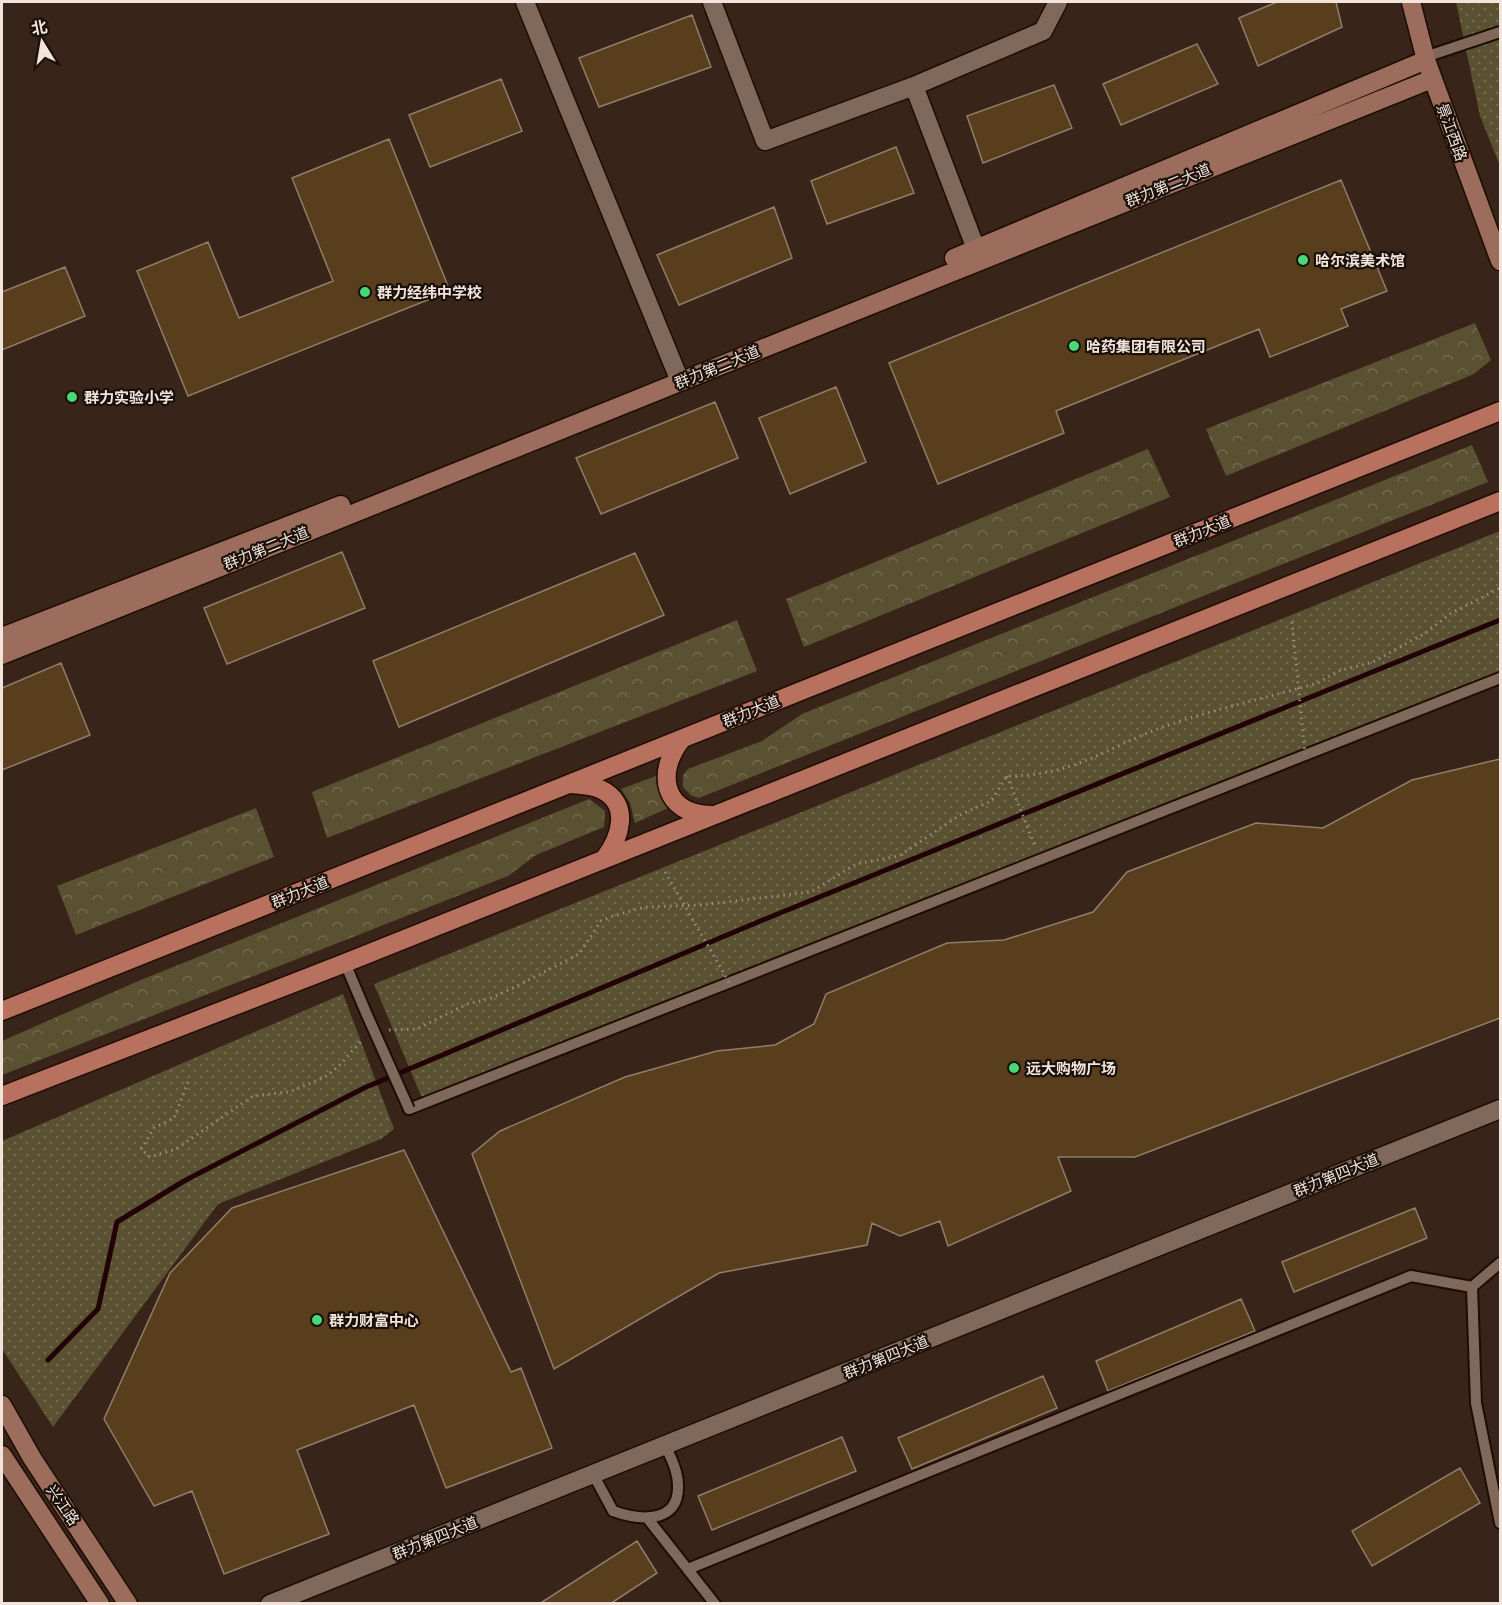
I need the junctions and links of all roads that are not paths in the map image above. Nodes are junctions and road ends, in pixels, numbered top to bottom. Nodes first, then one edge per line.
1 (525, 2) edge
2 (712, 2) edge
3 (1058, 2) edge
4 (1411, 2) edge
5 (1500, 33) edge
6 (1425, 59) junction
7 (1432, 79) junction
8 (915, 86) junction
9 (976, 249) junction
10 (1500, 261) edge
11 (677, 374) junction
12 (1500, 411) edge
13 (1500, 501) edge
14 (2, 637) edge
15 (2, 655) edge
16 (1500, 678) edge
17 (682, 739) junction
18 (570, 784) junction
19 (717, 815) junction
20 (604, 859) junction
21 (345, 963) junction
22 (2, 1011) edge
23 (2, 1096) edge
24 (1500, 1109) edge
25 (1500, 1263) edge
26 (1472, 1287) junction
27 (2, 1405) edge
28 (665, 1445) junction
29 (2, 1455) edge
30 (6, 1473) edge
31 (593, 1474) junction
32 (648, 1519) junction
33 (1500, 1523) edge
34 (688, 1569) junction
35 (100, 1604) edge
36 (128, 1604) edge
37 (270, 1604) edge
38 (715, 1604) edge

1 - 11 street
2 - 8 street
3 - 8 street
4 - 6 main road, 景江西路
5 - 6 lane
6 - 7 main road, 景江西路
6 - 9 main road, 群力第二大道
7 - 10 main road, 景江西路
7 - 15 main road, 群力第二大道
8 - 9 street
9 - 11 main road, 群力第二大道
11 - 14 main road, 群力第二大道
12 - 17 main road, 群力大道
13 - 19 main road
16 - 21 lane, bridge
17 - 18 main road, 群力大道
17 - 19 main road
18 - 20 main road
18 - 22 main road, 群力大道
19 - 20 main road
20 - 21 main road
21 - 23 main road
24 - 28 street, 群力第四大道
25 - 26 lane
26 - 33 lane
26 - 34 lane
27 - 36 main road, 兴江路
28 - 31 street, 群力第四大道
28 - 32 lane
29 - 30 main road, 兴江路
30 - 35 main road, 兴江路
31 - 32 lane
31 - 37 street, 群力第四大道
32 - 34 lane
34 - 38 lane

